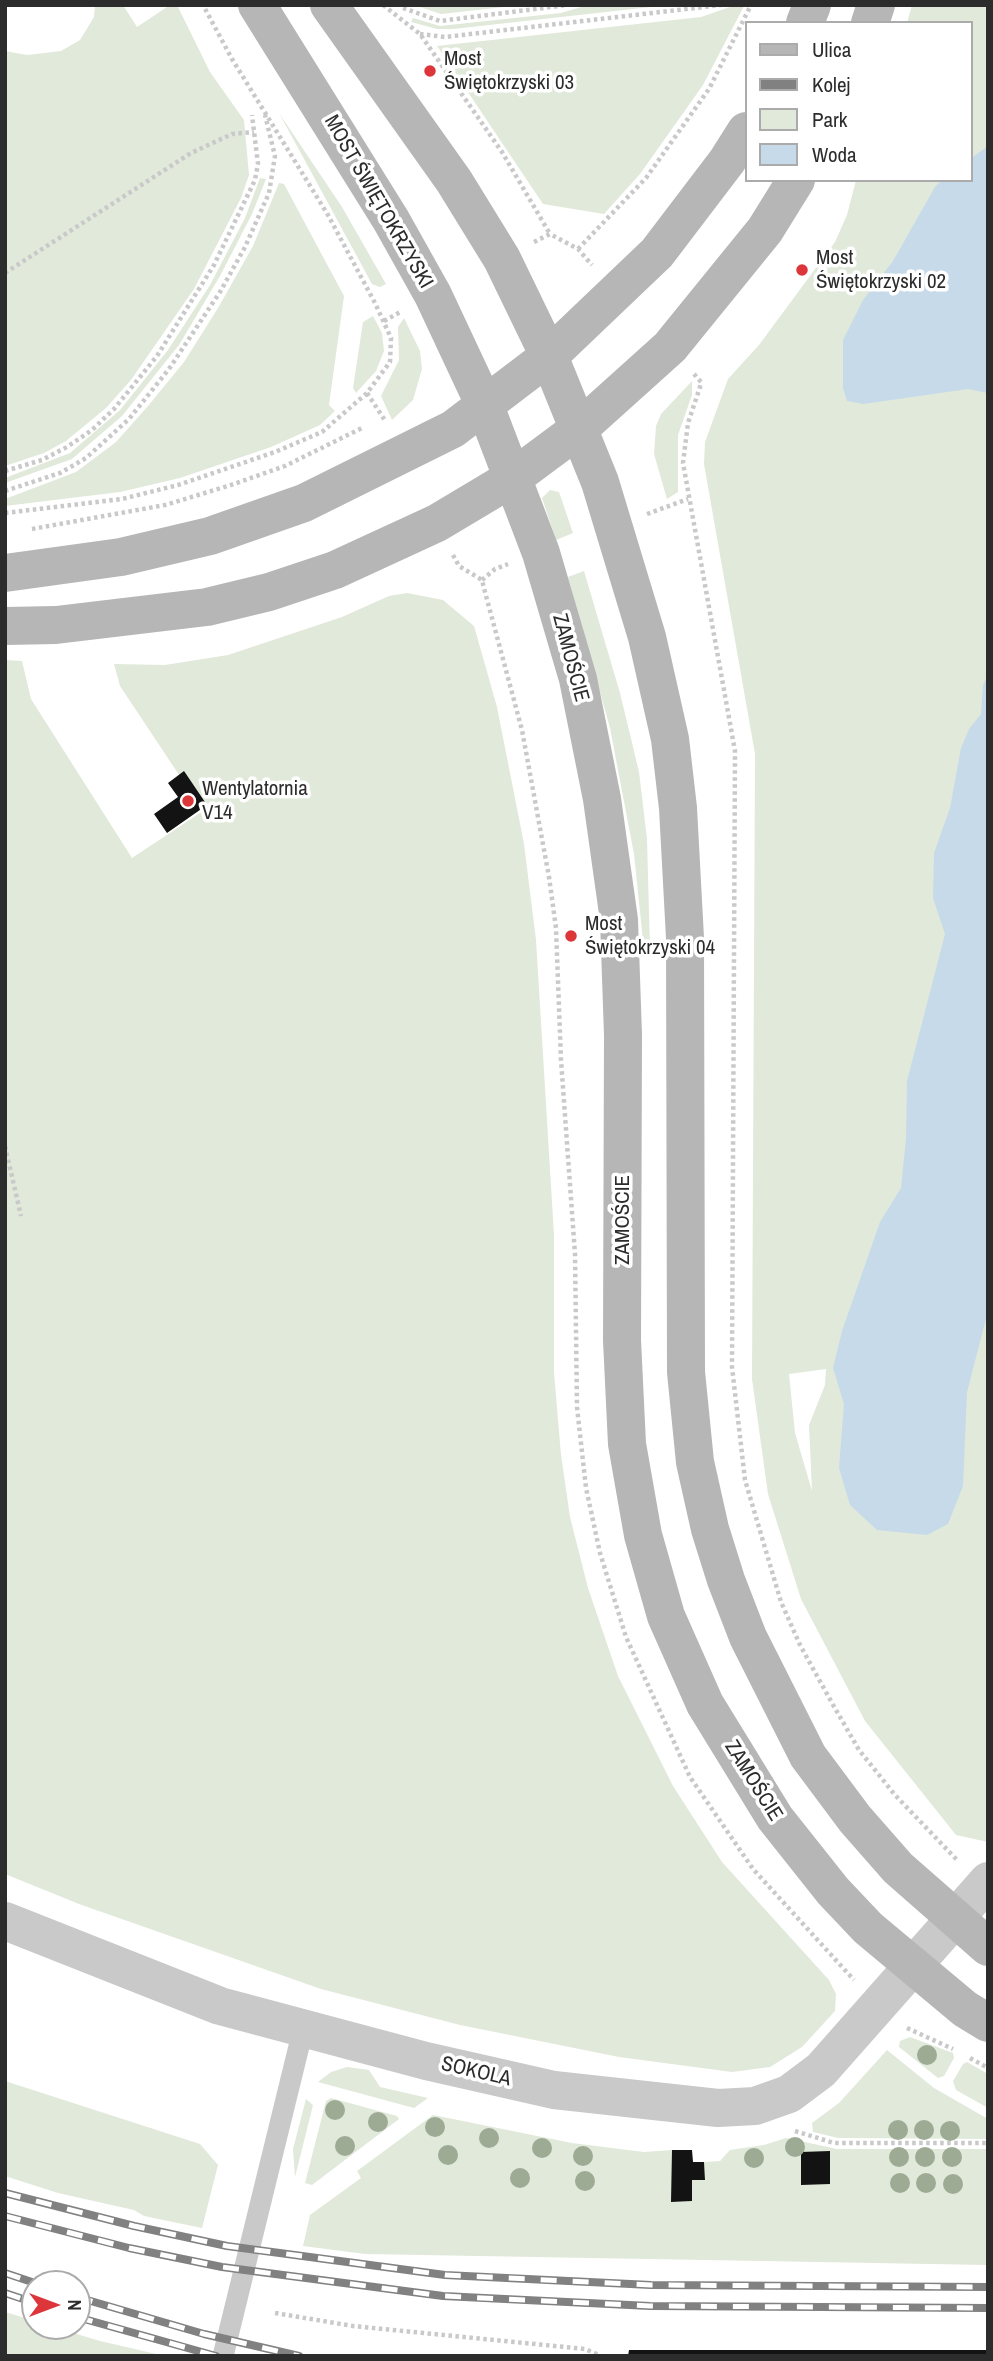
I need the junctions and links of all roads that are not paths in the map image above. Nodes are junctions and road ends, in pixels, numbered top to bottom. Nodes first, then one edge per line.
1 (257, 5) edge
2 (329, 5) edge
3 (744, 134) edge
4 (795, 182) edge
5 (549, 356) junction
6 (485, 406) junction
7 (580, 428) junction
8 (514, 477) junction
9 (5, 573) edge
10 (5, 626) edge
11 (987, 1882) edge
12 (953, 1919) junction
13 (5, 1922) edge
14 (988, 1947) edge
15 (912, 1966) junction
16 (988, 2023) edge
17 (303, 2030) junction
18 (223, 2356) edge

1 - 6 street, MOST ŚWIĘTOKRZYSKI
2 - 5 street
3 - 5 street
4 - 7 street
5 - 6 street
5 - 7 street
6 - 8 street, ZAMOŚCIE
6 - 9 street
7 - 8 street
7 - 12 street
8 - 10 street
8 - 15 street, ZAMOŚCIE
11 - 12 street, SOKOLA
12 - 14 street
12 - 15 street, SOKOLA
13 - 17 street, SOKOLA
15 - 16 street
15 - 17 street, SOKOLA
17 - 18 lane

